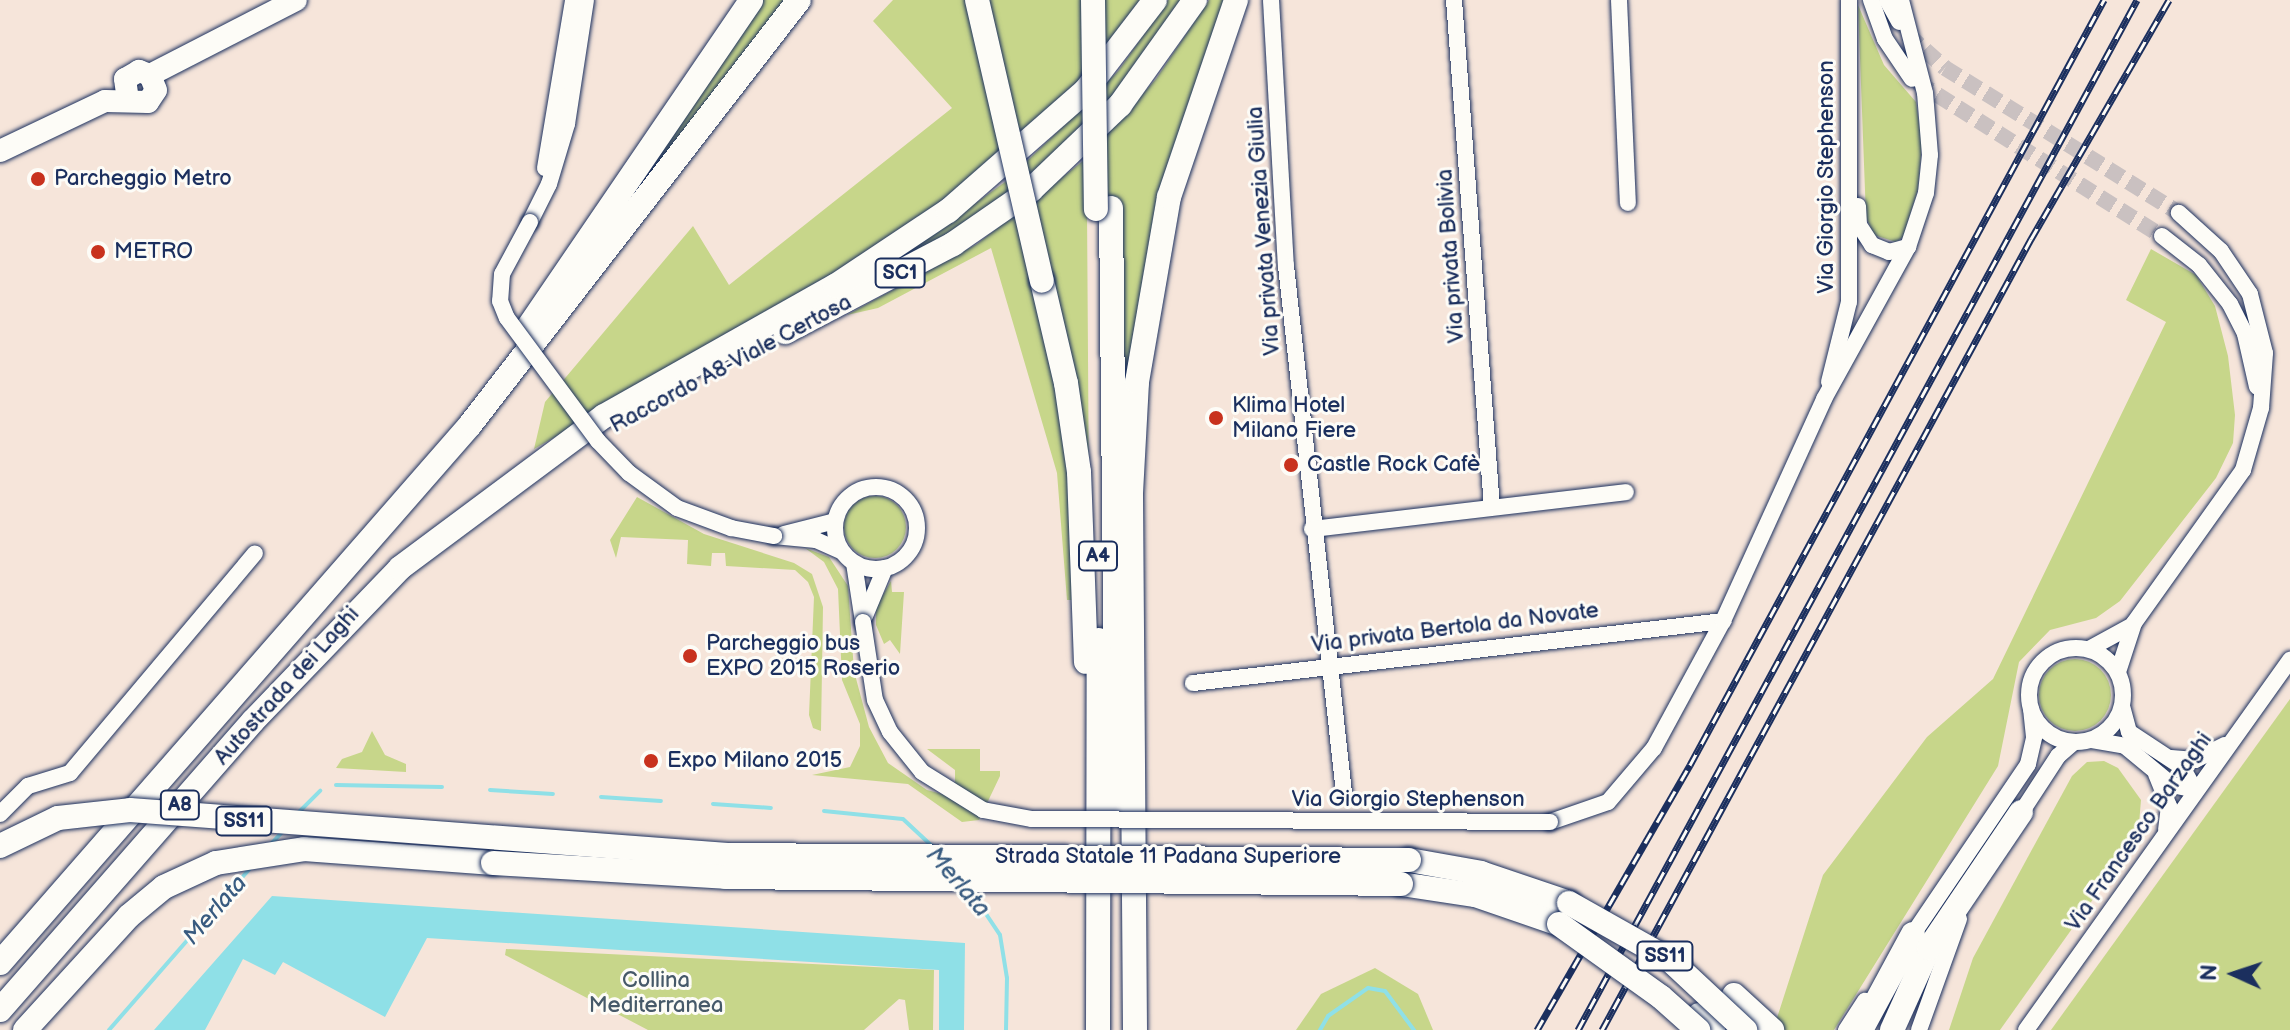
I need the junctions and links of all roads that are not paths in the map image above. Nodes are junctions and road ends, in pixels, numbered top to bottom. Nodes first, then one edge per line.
1 (296, 0) edge
2 (573, 0) edge
3 (586, 0) edge
4 (751, 0) edge
5 (799, 0) edge
6 (977, 0) edge
7 (1093, 0) edge
8 (1109, 0) edge
9 (1155, 0) edge
10 (1195, 0) edge
11 (1236, 0) edge
12 (1271, 0) edge
13 (1454, 0) edge
14 (1619, 0) edge
15 (1849, 0) edge
16 (1871, 0) edge
17 (1887, 0) edge
18 (1901, 0) edge
19 (1899, 22) tunnel mouth
20 (1912, 79) tunnel mouth
21 (126, 92) junction
22 (1849, 110) junction
23 (0, 137) edge
24 (0, 151) edge
25 (1628, 203) dead end
26 (1103, 208) junction
27 (2179, 213) tunnel mouth
28 (530, 222) junction
29 (2162, 236) tunnel mouth
30 (1908, 247) junction
31 (1824, 399) junction
32 (2261, 408) junction
33 (539, 463) junction
34 (1626, 492) dead end
35 (1492, 508) junction
36 (392, 515) junction
37 (835, 521) junction
38 (1312, 529) junction
39 (774, 536) junction
40 (255, 553) dead end
41 (848, 558) junction
42 (885, 568) junction
43 (1723, 621) junction
44 (863, 622) junction
45 (2134, 623) junction
46 (2089, 649) junction
47 (2290, 660) edge
48 (1330, 664) junction
49 (2118, 672) junction
50 (1193, 683) dead end
51 (2122, 704) junction
52 (2031, 709) junction
53 (2232, 740) junction
54 (2082, 741) junction
55 (2169, 757) junction
56 (2156, 774) junction
57 (2195, 790) junction
58 (1344, 793) dead end
59 (2021, 812) junction
60 (0, 814) edge
61 (2166, 830) junction
62 (0, 846) edge
63 (494, 852) junction
64 (1098, 904) junction
65 (1564, 914) junction
66 (1913, 934) junction
67 (0, 963) edge
68 (0, 1010) edge
69 (25, 1030) edge
70 (1098, 1030) edge
71 (1120, 1030) edge
72 (1135, 1030) edge
73 (1698, 1030) edge
74 (1713, 1030) edge
75 (1745, 1030) edge
76 (1772, 1030) edge
77 (1846, 1030) edge
78 (1861, 1030) edge
79 (1892, 1030) edge
80 (1919, 1030) edge
81 (2026, 1030) edge

1 - 21 main road
2 - 28 street
3 - 28 street
4 - 36 highway
5 - 36 highway
6 - 64 highway, bridge
7 - 26 highway, A4, bridge
8 - 26 highway, A4
9 - 33 highway
10 - 33 highway, Raccordo A8-Viale Certosa / SC1
11 - 72 highway
12 - 38 street, Via privata Venezia Giulia
13 - 35 street, Via privata Bolivia
14 - 25 street
15 - 22 street, Via Giorgio Stephenson
16 - 20 street
17 - 19 street
18 - 30 street, Via Giorgio Stephenson
21 - 23 main road
21 - 24 main road
22 - 30 street
22 - 31 street, Via Giorgio Stephenson
26 - 64 highway, A4
26 - 71 highway, A4
27 - 32 street
28 - 39 street, bridge
29 - 32 street
30 - 31 street, Via Giorgio Stephenson
31 - 43 street, Via Giorgio Stephenson
32 - 45 street
33 - 68 highway, Autostrada dei Laghi / A8
34 - 35 street
35 - 38 street
36 - 67 highway, Autostrada dei Laghi / A8
37 - 39 street
37 - 41 street
37 - 42 street
38 - 48 street, Via privata Venezia Giulia
39 - 41 street
40 - 60 street
41 - 42 street
41 - 44 street, Via Giorgio Stephenson
42 - 44 street
43 - 44 street, Via Giorgio Stephenson, bridge
43 - 48 street, Via privata Bertola da Novate
45 - 46 street
45 - 49 street
46 - 49 street
46 - 52 street
47 - 53 street, Via Francesco Barzaghi
48 - 50 street, Via privata Bertola da Novate
48 - 58 street, Via privata Venezia Giulia
49 - 51 street
51 - 54 street
51 - 55 street
52 - 54 street
52 - 66 street
53 - 55 street
53 - 57 street, Via Francesco Barzaghi
54 - 56 street
54 - 59 street
55 - 57 street
56 - 57 street
56 - 61 street
57 - 61 street, Via Francesco Barzaghi
59 - 79 highway
59 - 80 street
61 - 81 street, Via Francesco Barzaghi
62 - 63 highway, SS11, bridge
63 - 65 highway, Strada Statale 11 Padana Superiore / SS11, bridge
63 - 69 highway, SS11
64 - 70 highway, A4
65 - 73 highway, bridge
65 - 74 highway, Strada Statale 11 Padana Superiore / SS11, bridge
65 - 75 highway, Strada Statale 11 Padana Superiore / SS11, bridge
65 - 76 highway, bridge
66 - 77 street
66 - 78 highway

